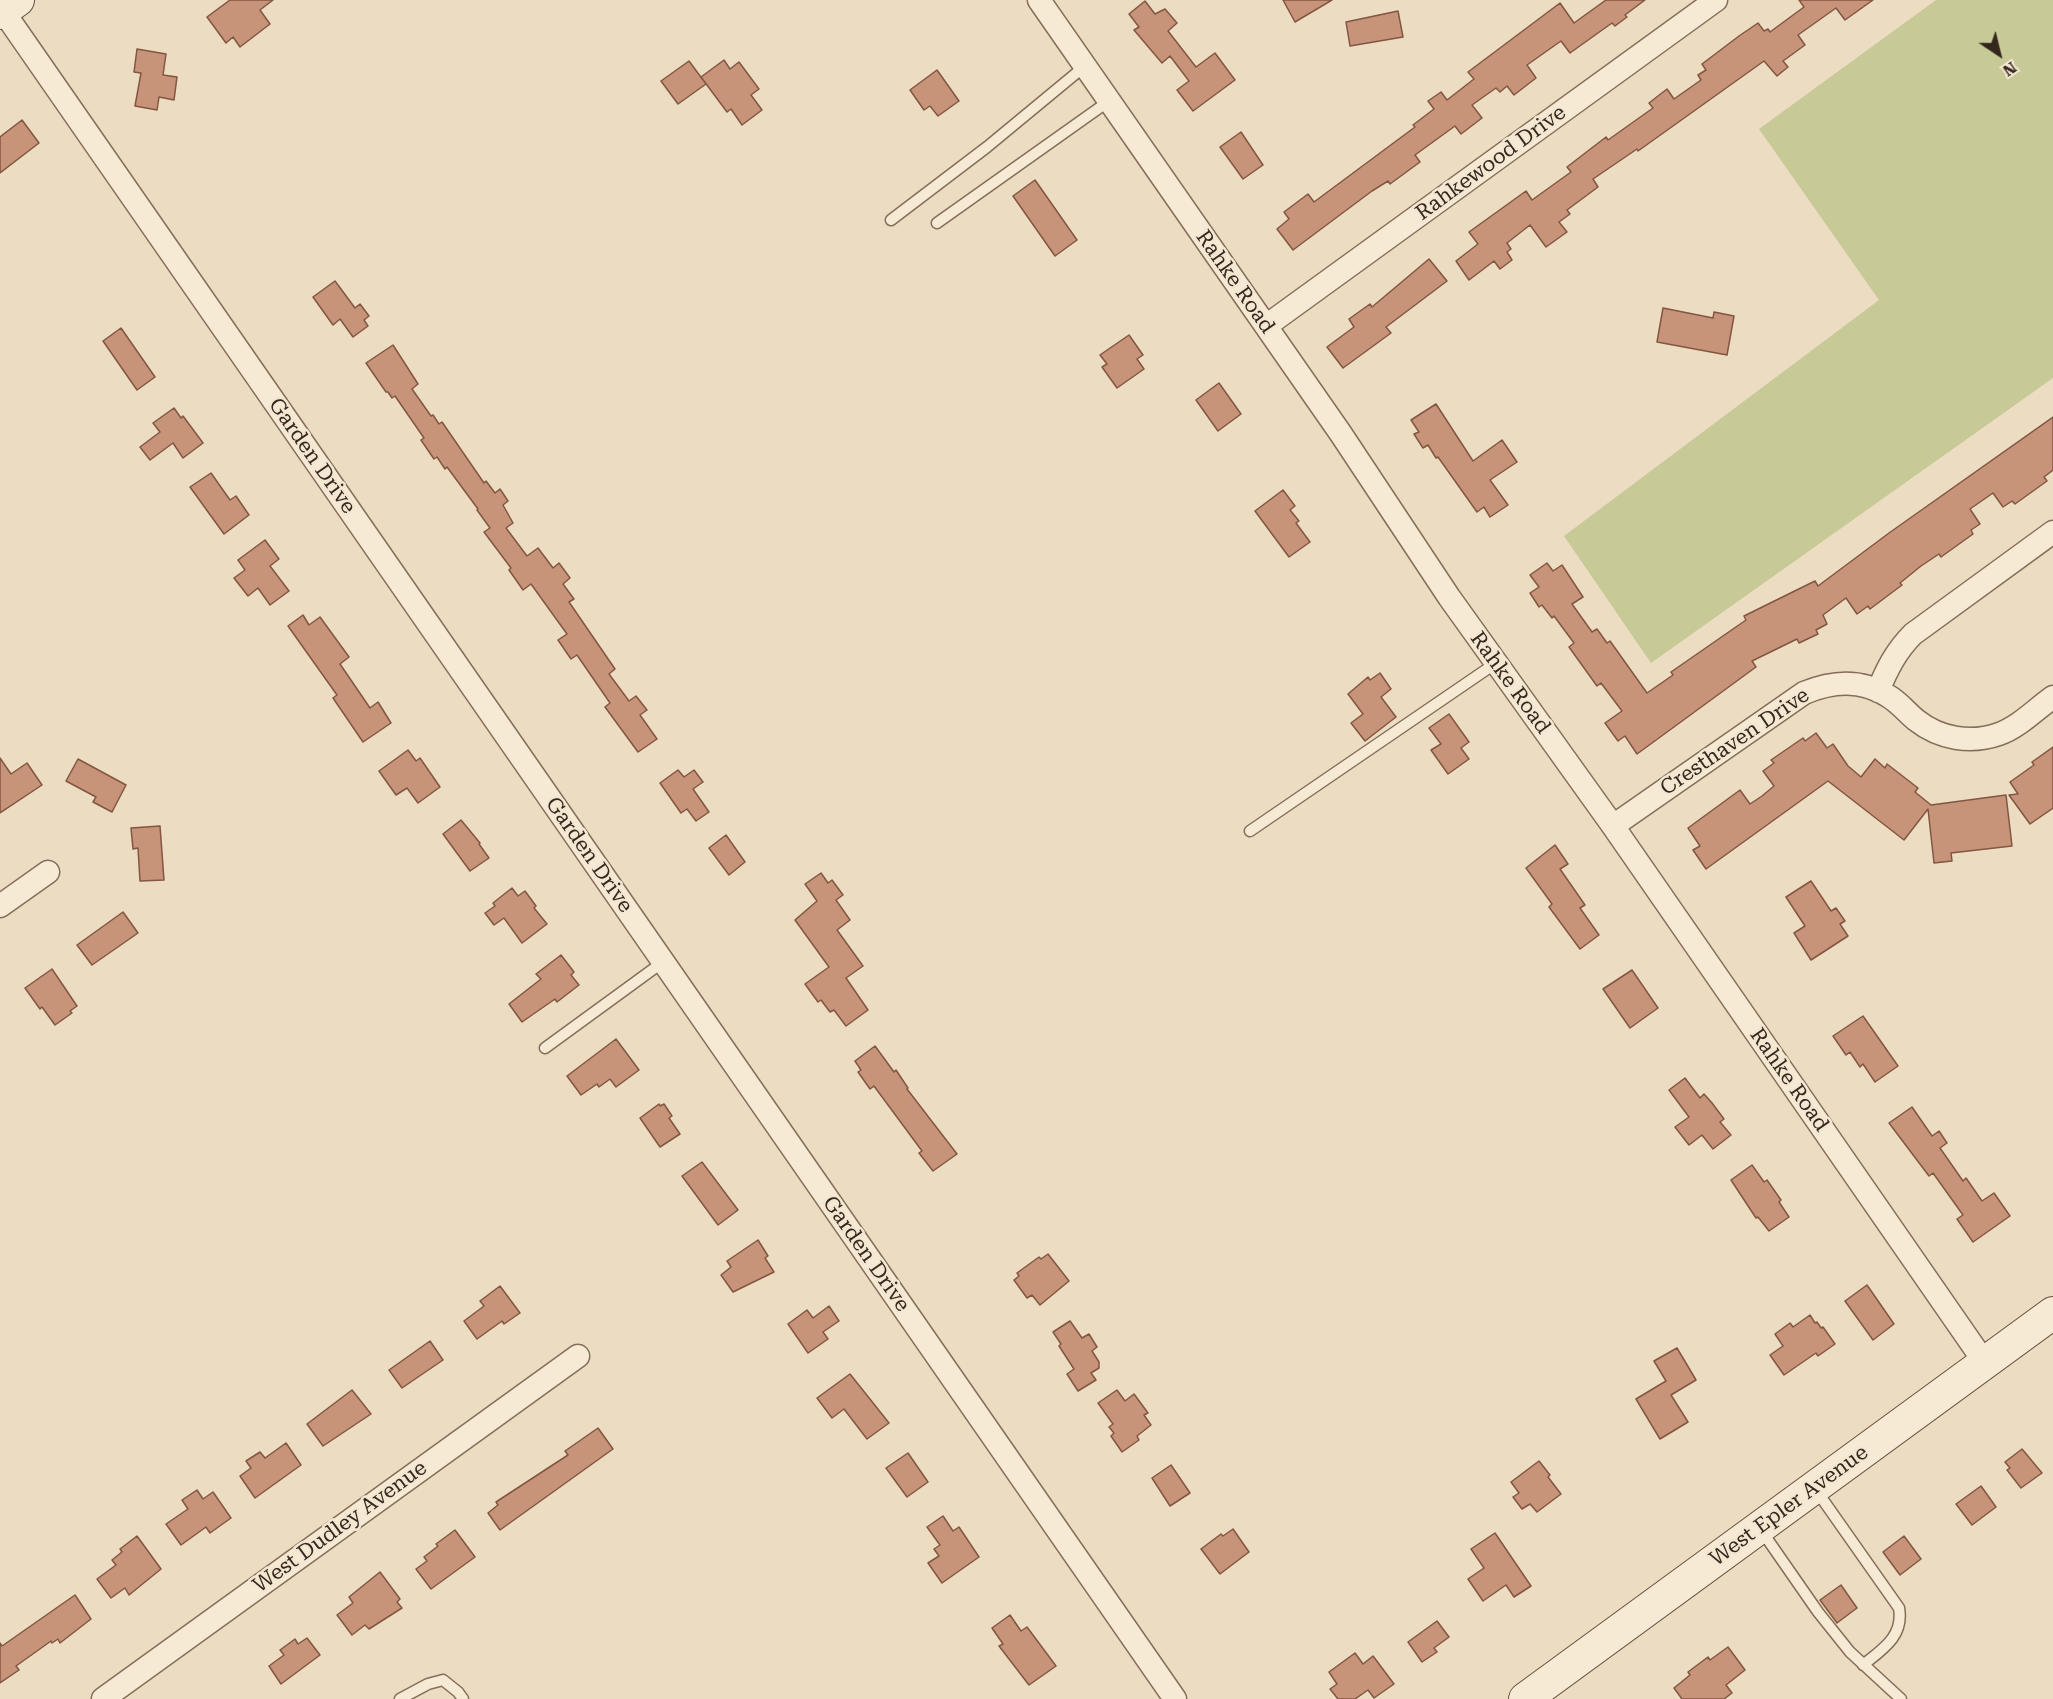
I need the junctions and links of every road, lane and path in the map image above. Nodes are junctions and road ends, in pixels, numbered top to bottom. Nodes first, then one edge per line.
1 (1039, 0) edge
2 (1716, 0) edge
3 (7, 8) edge
4 (1085, 66) junction
5 (1109, 101) junction
6 (891, 220) dead end
7 (937, 223) dead end
8 (1266, 326) junction
9 (2053, 532) edge
10 (1496, 663) junction
11 (1878, 691) junction
12 (2053, 697) edge
13 (1613, 826) junction
14 (1250, 831) dead end
15 (48, 873) dead end
16 (0, 906) edge
17 (663, 962) junction
18 (545, 1048) dead end
19 (2053, 1313) edge
20 (578, 1356) dead end
21 (1985, 1363) junction
22 (1814, 1487) junction
23 (1759, 1527) junction
24 (1863, 1665) junction
25 (103, 1699) edge
26 (400, 1699) edge
27 (464, 1699) edge
28 (1175, 1699) edge
29 (1525, 1699) edge
30 (1901, 1699) edge

1 - 4 street, Rahke Road
2 - 8 street, Rahkewood Drive
3 - 17 street, Garden Drive
4 - 5 street, Rahke Road
4 - 6 lane
5 - 7 lane
5 - 8 street, Rahke Road
8 - 10 street, Rahke Road
9 - 11 street
10 - 13 street, Rahke Road
10 - 14 lane
11 - 12 street, Cresthaven Drive
11 - 13 street, Cresthaven Drive
13 - 21 street, Rahke Road
15 - 16 street
17 - 18 lane
17 - 28 street, Garden Drive
19 - 21 street, West Epler Avenue
20 - 25 street, West Dudley Avenue
21 - 22 street, West Epler Avenue
22 - 23 street, West Epler Avenue
22 - 24 lane
23 - 24 lane
23 - 29 street, West Epler Avenue
24 - 30 lane
26 - 27 lane

